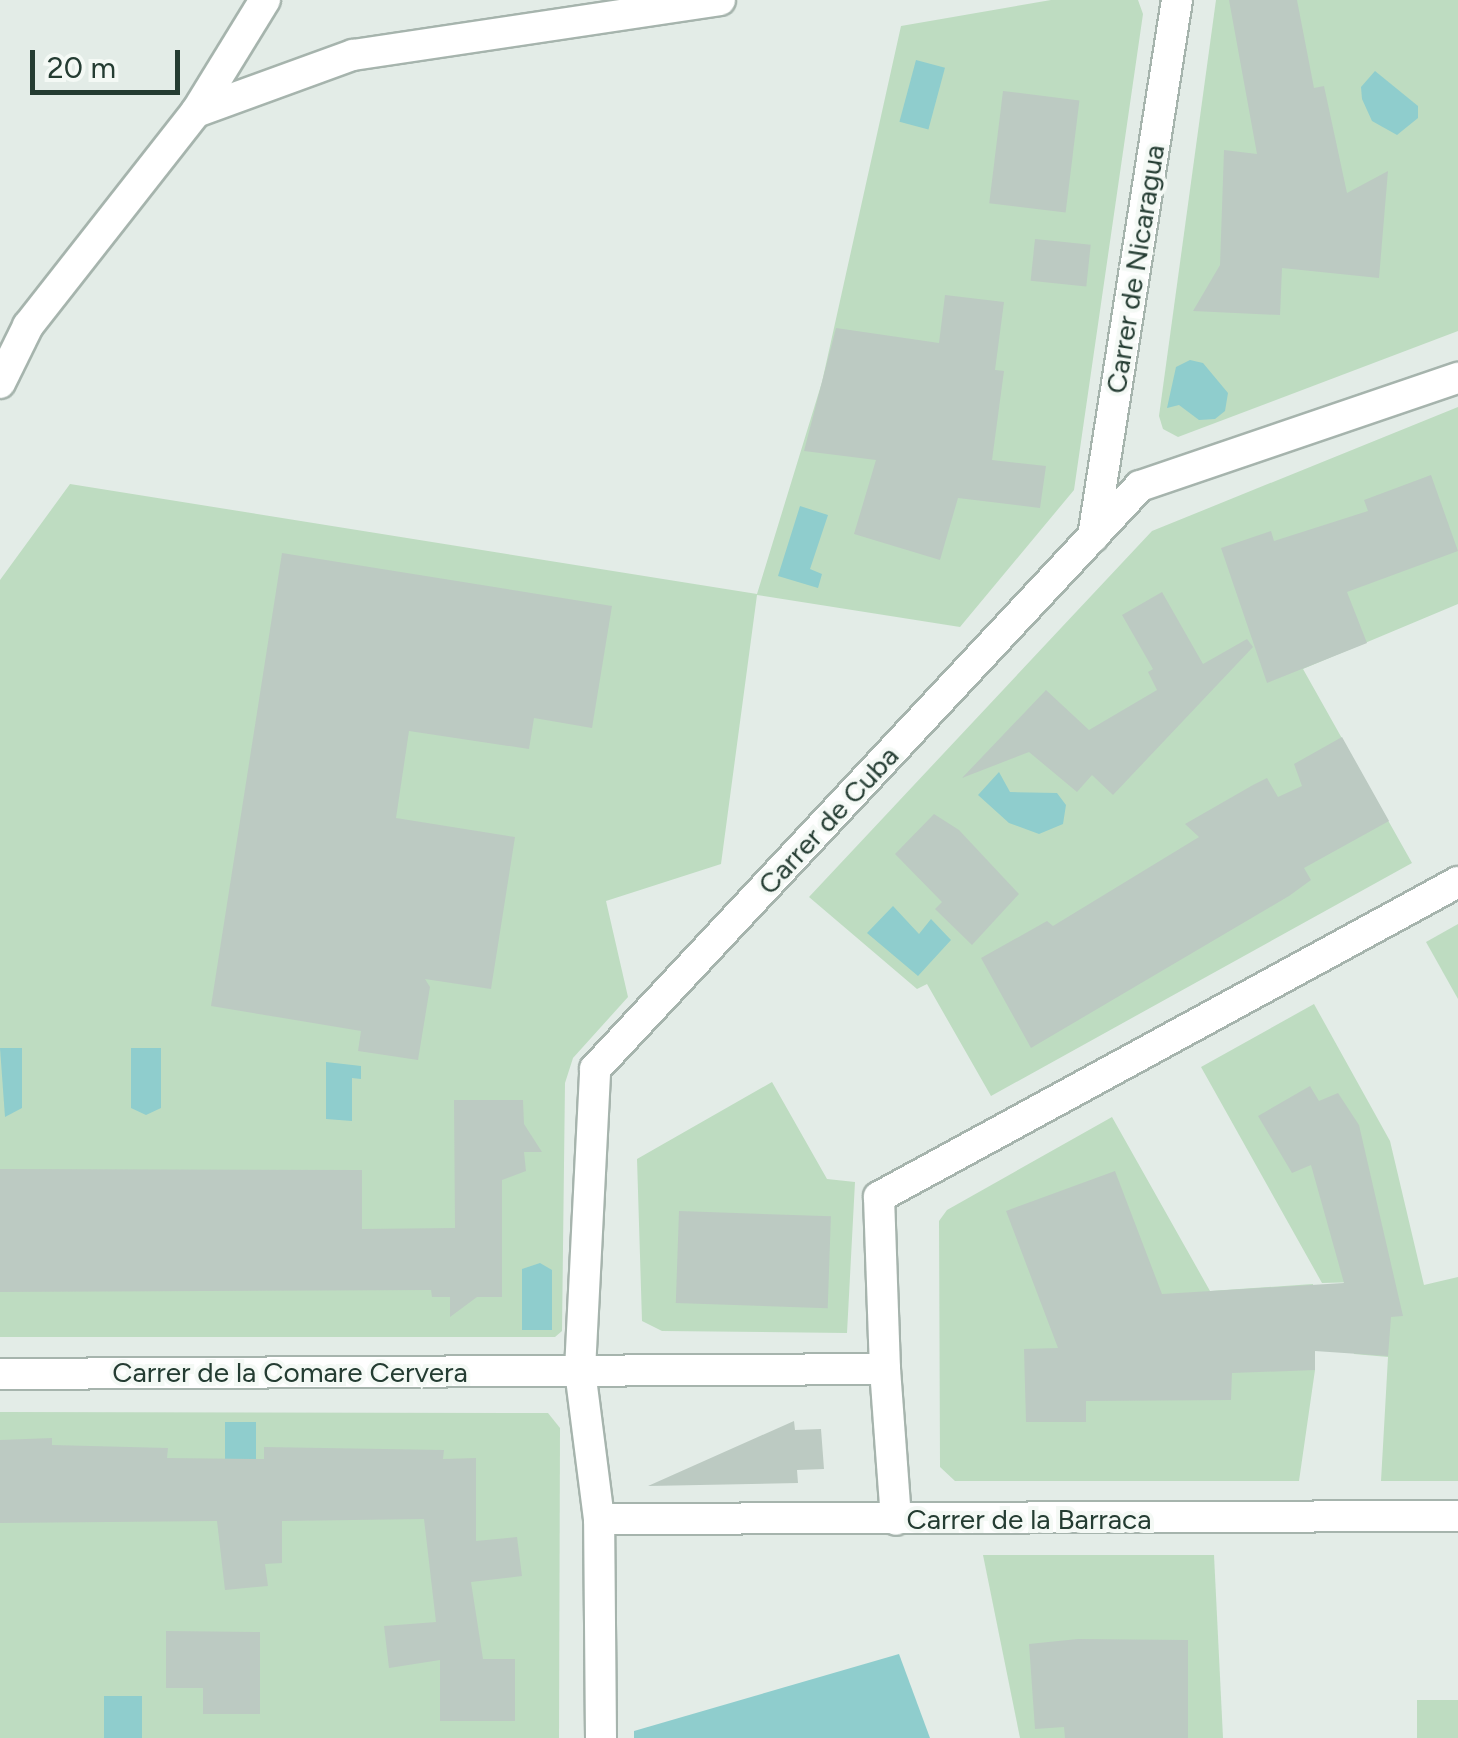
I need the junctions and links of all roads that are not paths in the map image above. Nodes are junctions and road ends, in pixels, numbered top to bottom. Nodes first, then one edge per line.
1 (265, 0) edge
2 (720, 0) edge
3 (1177, 0) edge
4 (196, 112) junction
5 (1458, 378) edge
6 (0, 382) edge
7 (1092, 537) junction
8 (1458, 882) edge
9 (885, 1369) junction
10 (580, 1370) junction
11 (0, 1374) edge
12 (1458, 1516) edge
13 (599, 1518) junction
14 (896, 1520) junction
15 (601, 1738) edge

1 - 4 street
2 - 4 street
3 - 7 street, Carrer de Nicaragua
4 - 6 street
5 - 7 street, Carrer de Cuba
7 - 10 street, Carrer de Cuba
8 - 9 street
9 - 10 street, Carrer de la Comare Cervera
9 - 14 street
10 - 11 street, Carrer de la Comare Cervera
10 - 13 street, Carrer de Cuba
12 - 14 street, Carrer de la Barraca
13 - 14 street, Carrer de la Barraca
13 - 15 street, Carrer de Cuba

